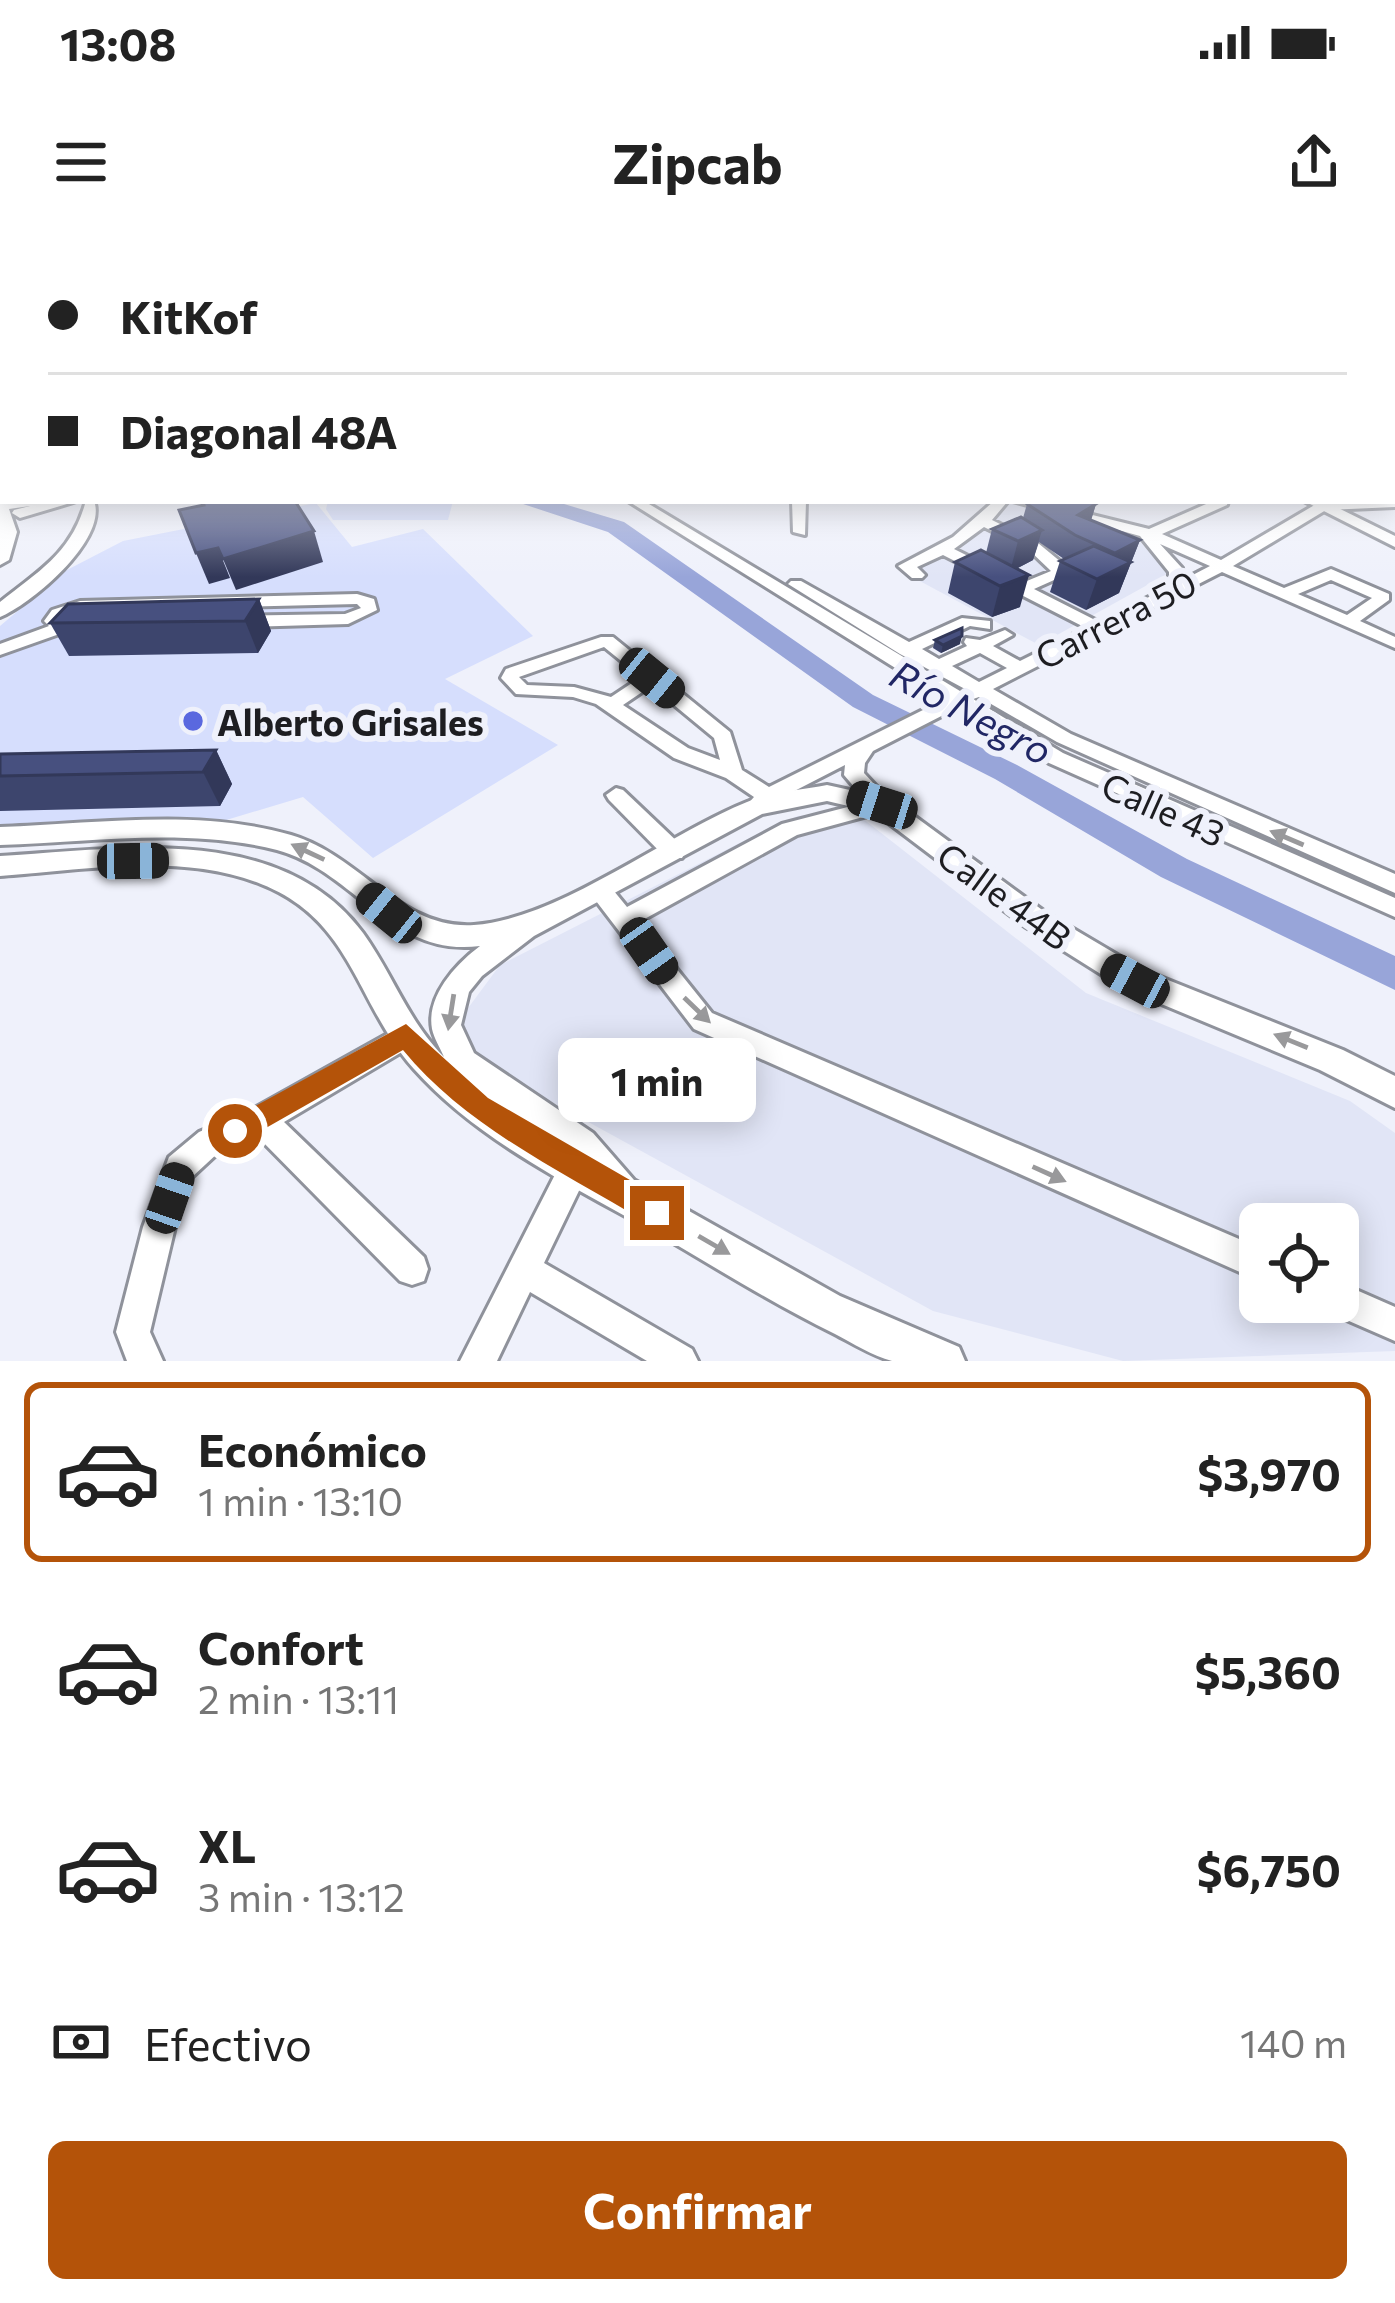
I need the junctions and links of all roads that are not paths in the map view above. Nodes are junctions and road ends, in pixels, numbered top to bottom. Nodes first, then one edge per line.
1 (65, 504) edge
2 (81, 504) edge
3 (640, 504) edge
4 (662, 504) edge
5 (799, 504) edge
6 (998, 504) edge
7 (1032, 504) edge
8 (1217, 504) edge
9 (1317, 504) edge
10 (4, 513) edge
11 (980, 525) junction
12 (1143, 531) junction
13 (800, 532) dead end
14 (1395, 542) edge
15 (943, 553) junction
16 (0, 560) edge
17 (1222, 566) junction
18 (917, 575) dead end
19 (1177, 587) junction
20 (1020, 589) junction
21 (22, 592) junction
22 (1286, 593) junction
23 (221, 602) junction
24 (0, 611) edge
25 (60, 620) junction
26 (1348, 622) junction
27 (208, 623) junction
28 (1097, 627) junction
29 (951, 629) junction
30 (996, 631) junction
31 (1395, 643) edge
32 (980, 646) junction
33 (0, 650) edge
34 (906, 650) junction
35 (1044, 654) junction
36 (935, 667) junction
37 (1018, 667) junction
38 (652, 678) junction
39 (964, 694) junction
40 (612, 704) junction
41 (872, 744) junction
42 (733, 772) junction
43 (616, 795) dead end
44 (762, 801) junction
45 (882, 805) junction
46 (0, 836) edge
47 (674, 852) junction
48 (0, 866) edge
49 (1395, 884) edge
50 (602, 891) junction
51 (1395, 908) edge
52 (626, 918) junction
53 (524, 928) junction
54 (406, 1035) junction
55 (1395, 1093) edge
56 (261, 1120) junction
57 (575, 1168) junction
58 (621, 1192) junction
59 (1239, 1256) edge
60 (412, 1269) dead end
61 (522, 1269) junction
62 (1359, 1308) edge
63 (1395, 1324) edge
64 (139, 1347) edge
65 (478, 1361) edge
66 (680, 1361) edge
67 (945, 1361) edge

1 - 10 main road
2 - 21 main road
3 - 39 street, Calle 43
4 - 34 street, Calle 43
5 - 13 street
6 - 11 street
7 - 12 street
8 - 12 street
9 - 14 main road
9 - 17 street, Carrera 50
10 - 16 main road
11 - 15 street
11 - 20 street
12 - 17 street
12 - 19 street
15 - 18 street
15 - 20 street
17 - 19 street, Carrera 50
17 - 22 street
19 - 28 street, Carrera 50
20 - 28 street
21 - 24 main road
21 - 25 street
22 - 26 street
22 - 26 street
23 - 25 street
23 - 27 street
23 - 27 street
25 - 27 street
25 - 33 street
26 - 31 street
28 - 35 street, Carrera 50
29 - 30 street
29 - 32 street
29 - 34 street
30 - 32 street
30 - 35 street
32 - 36 street
32 - 37 street
34 - 36 street, Calle 43
35 - 37 street, Carrera 50
36 - 39 street, Calle 43
37 - 39 street, Carrera 50
38 - 40 street
38 - 40 street
38 - 42 street
39 - 41 street, Carrera 50
49 -> 39 street, Calle 43
39 - 51 street, Calle 43
40 - 42 street
41 - 44 street, Carrera 50
41 - 45 street, Calle 44B
42 - 44 street
43 - 47 street
44 - 45 main road, Calle 44B
44 - 47 main road, Carrera 50
45 - 52 street
55 -> 45 main road, Calle 44B
53 -> 46 main road
47 - 50 main road, Carrera 50
48 - 54 main road
50 - 52 street
50 - 53 main road, Carrera 50
52 -> 59 street
53 -> 58 main road
54 - 56 street
54 - 57 main road
56 - 60 street
56 - 64 street
57 - 58 main road
57 - 61 street
58 -> 67 main road
61 - 65 street
61 - 66 street
62 - 63 street

